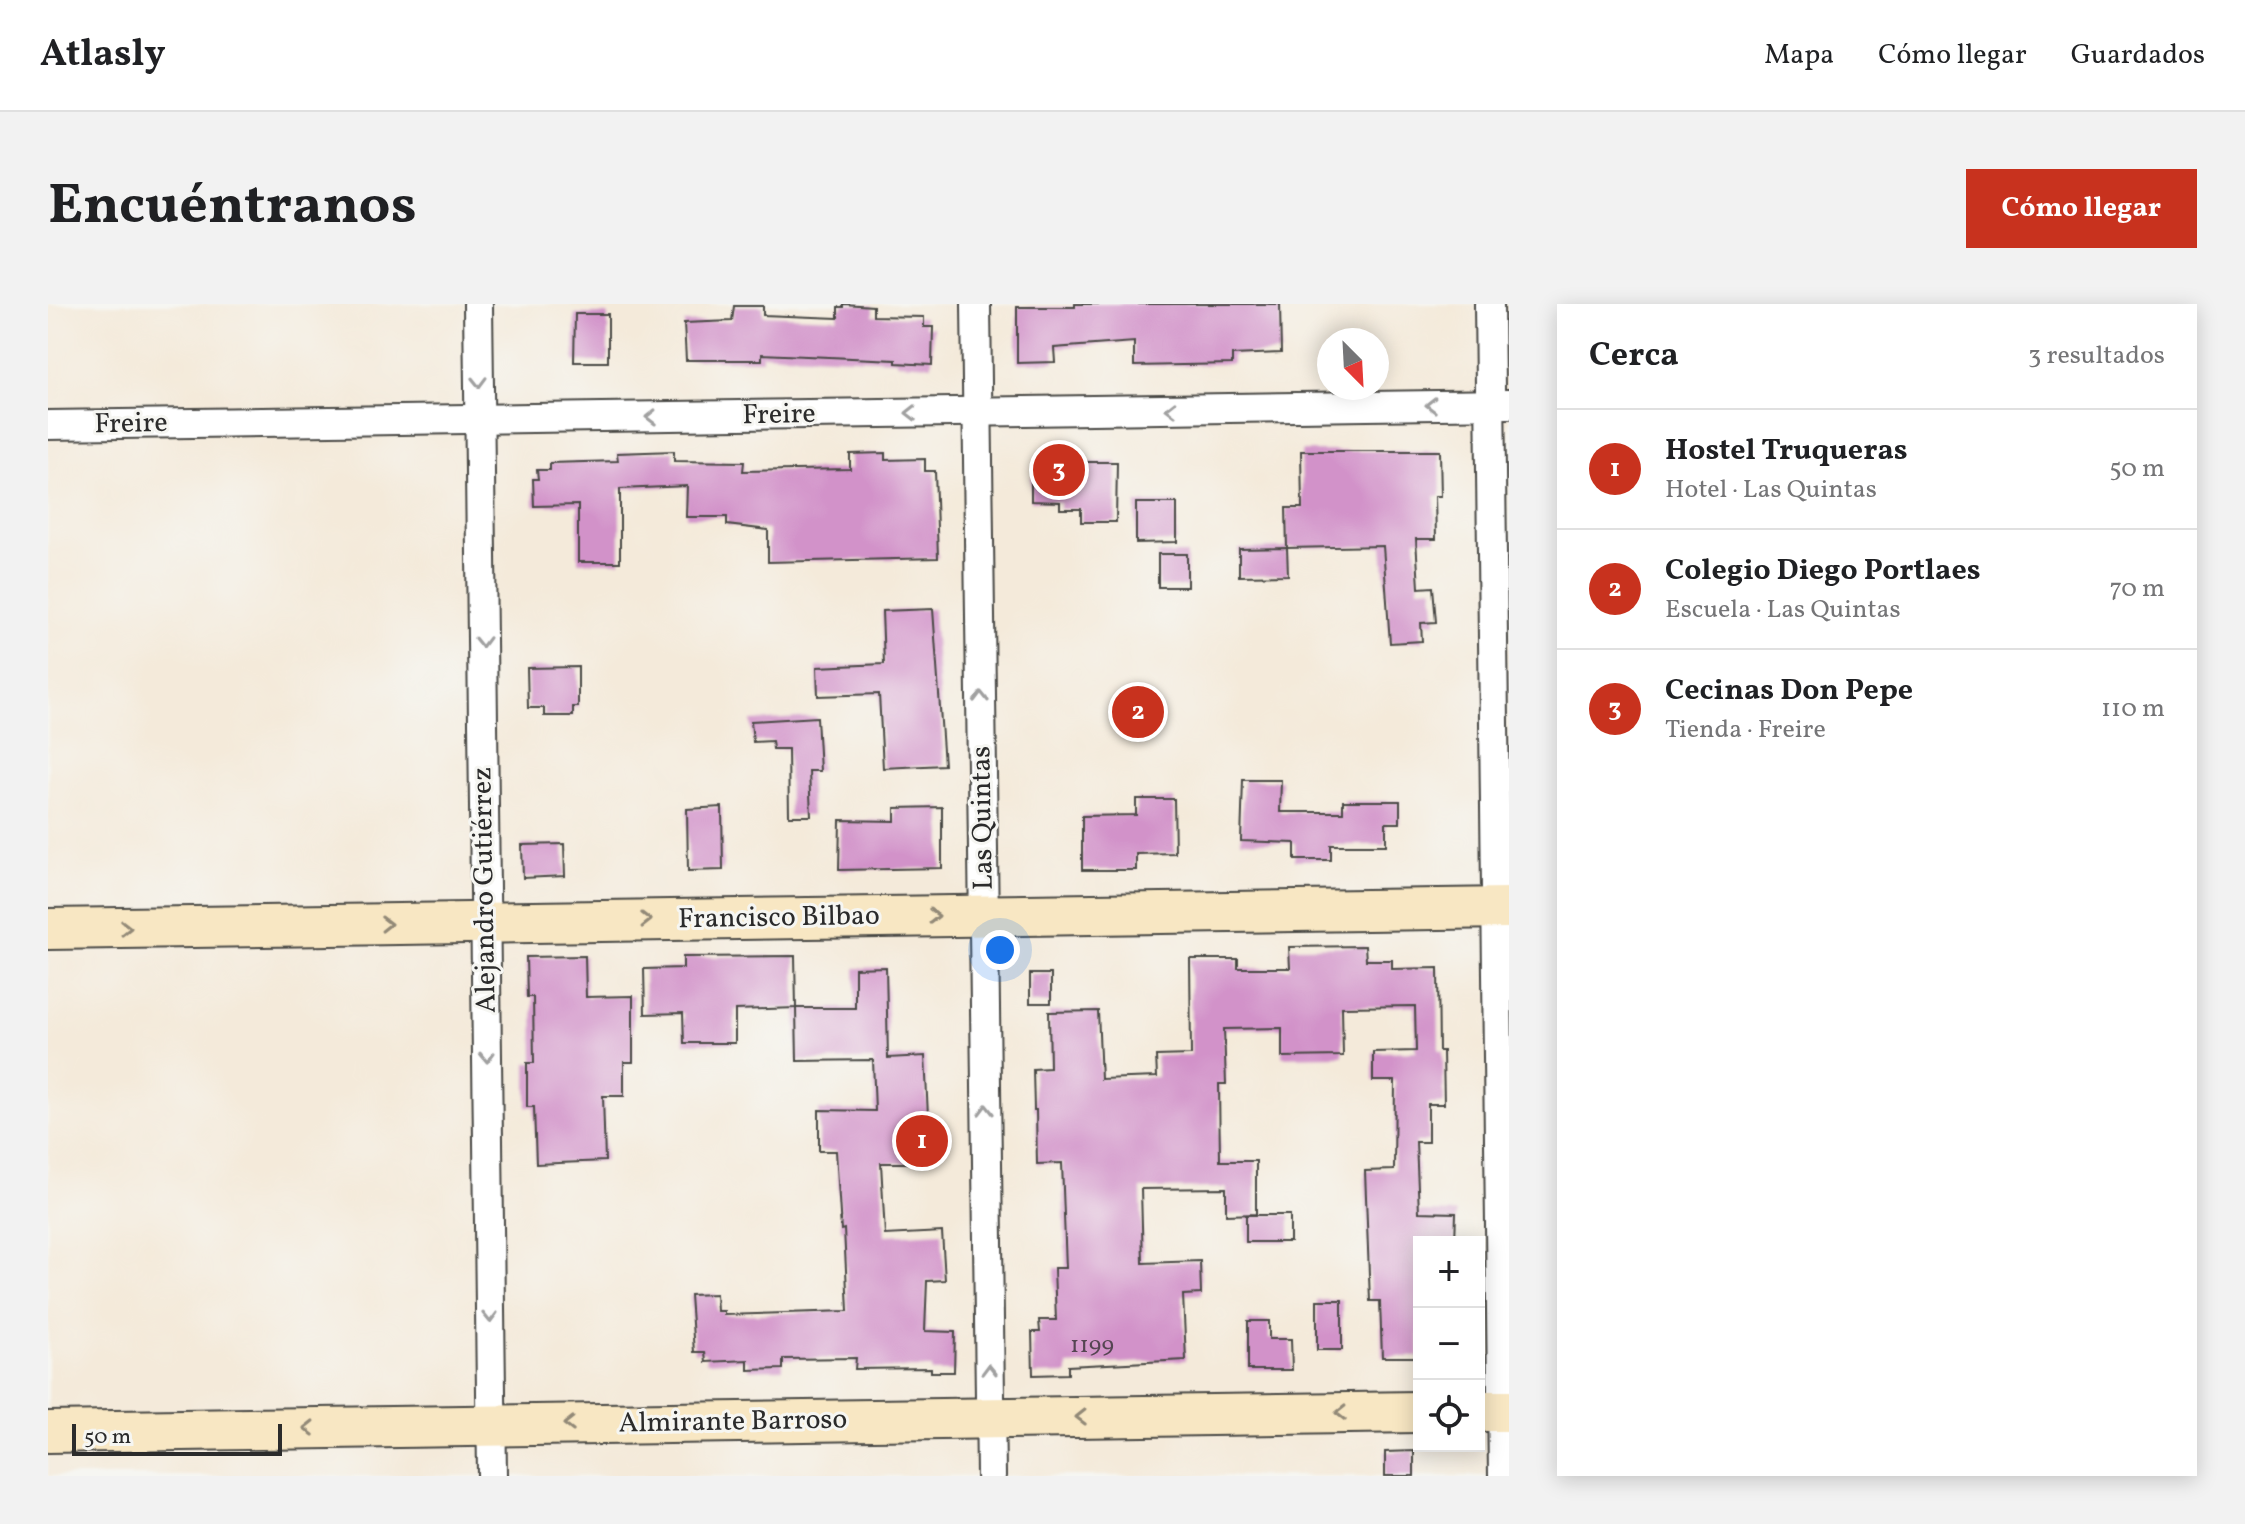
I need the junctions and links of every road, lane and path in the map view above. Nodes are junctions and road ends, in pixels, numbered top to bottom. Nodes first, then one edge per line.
1 (478, 304) edge
2 (976, 304) edge
3 (1489, 304) edge
4 (1499, 404) edge
5 (978, 412) junction
6 (479, 419) junction
7 (48, 425) edge
8 (1502, 908) edge
9 (984, 915) junction
10 (485, 923) junction
11 (48, 929) edge
12 (1497, 1411) edge
13 (1413, 1412) edge
14 (990, 1418) junction
15 (491, 1425) junction
16 (48, 1432) edge
17 (492, 1476) edge
18 (991, 1476) edge
19 (1503, 1476) edge

1 -> 6 street, Alejandro Gutiérrez
2 - 5 street, Las Quintas
3 - 4 street
4 -> 5 street, Freire
4 - 8 street
5 -> 6 street, Freire
9 -> 5 street, Las Quintas
6 - 7 street, Freire
6 -> 10 street, Alejandro Gutiérrez
8 - 9 street, Francisco Bilbao
8 - 12 street
10 -> 9 street, Francisco Bilbao
14 -> 9 street, Las Quintas
11 -> 10 street, Francisco Bilbao
10 -> 15 street, Alejandro Gutiérrez
12 - 19 street
13 -> 14 street, Almirante Barroso
14 -> 15 street, Almirante Barroso
14 - 18 street, Las Quintas
15 -> 16 street, Almirante Barroso
15 - 17 street, Alejandro Gutiérrez

